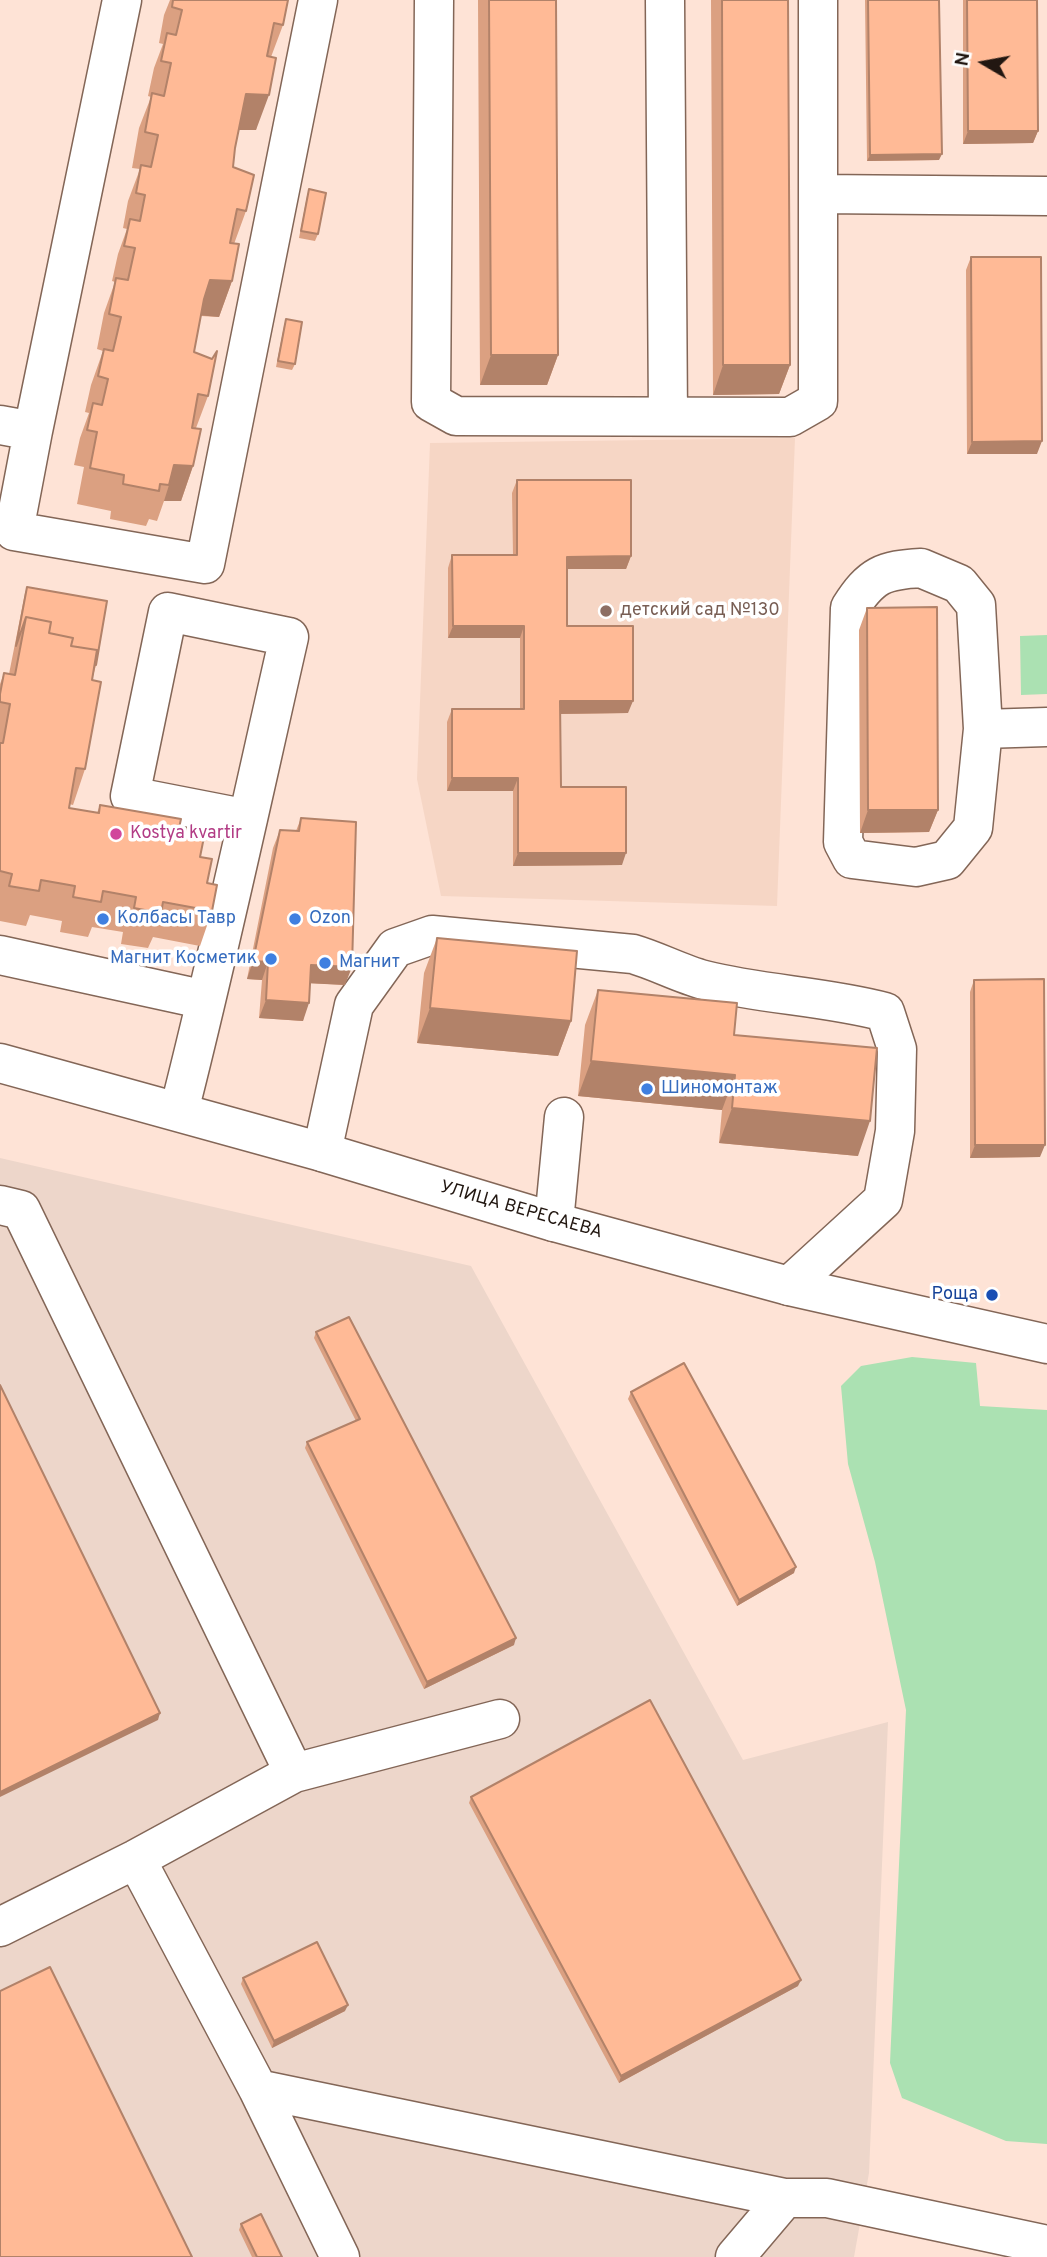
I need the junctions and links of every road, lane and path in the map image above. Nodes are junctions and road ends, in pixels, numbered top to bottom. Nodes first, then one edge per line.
1 (122, 0) edge
2 (318, 0) edge
3 (434, 0) edge
4 (665, 0) edge
5 (818, 0) edge
6 (818, 194) junction
7 (1047, 196) edge
8 (668, 416) junction
9 (16, 428) edge
10 (1047, 727) edge
11 (984, 729) junction
12 (248, 819) junction
13 (0, 955) edge
14 (206, 1000) junction
15 (0, 1063) edge
16 (179, 1111) junction
17 (564, 1117) dead end
18 (322, 1152) junction
19 (0, 1205) edge
20 (554, 1222) junction
21 (789, 1286) junction
22 (1047, 1344) edge
23 (500, 1719) dead end
24 (293, 1773) junction
25 (136, 1859) junction
26 (0, 1927) edge
27 (258, 2089) junction
28 (785, 2198) junction
29 (1047, 2245) edge
30 (340, 2257) edge
31 (734, 2257) edge

1 - 9 main road
2 - 9 main road
3 - 8 main road
4 - 8 main road
5 - 6 main road
6 - 7 main road
6 - 8 main road
10 - 11 main road
11 - 11 main road
12 - 12 main road
12 - 14 main road
13 - 14 main road
14 - 16 main road
15 - 16 main road, УЛИЦА ВЕРЕСАЕВА
16 - 18 main road, УЛИЦА ВЕРЕСАЕВА
17 - 20 main road
18 - 20 main road, УЛИЦА ВЕРЕСАЕВА
18 - 21 main road
19 - 24 main road
20 - 21 main road, УЛИЦА ВЕРЕСАЕВА
21 - 22 main road, УЛИЦА ВЕРЕСАЕВА
23 - 24 main road
24 - 25 main road
25 - 26 main road
25 - 27 main road
27 - 28 main road
27 - 30 main road
28 - 29 main road
28 - 31 main road

